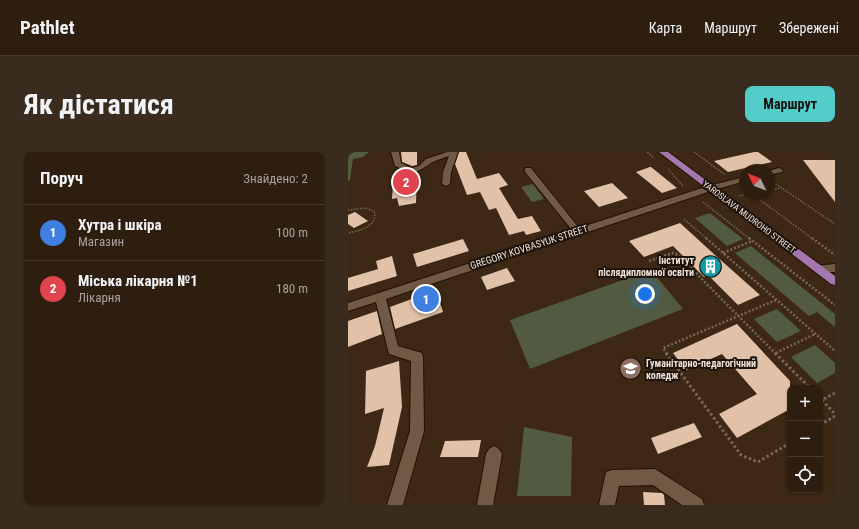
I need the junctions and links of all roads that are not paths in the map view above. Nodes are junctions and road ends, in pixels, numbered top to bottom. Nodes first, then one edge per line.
1 (395, 152) edge
2 (663, 152) edge
3 (528, 170) dead end
4 (779, 170) dead end
5 (775, 171) edge
6 (739, 181) edge
7 (446, 184) dead end
8 (711, 188) junction
9 (577, 231) junction
10 (835, 268) edge
11 (819, 269) junction
12 (835, 281) edge
13 (380, 296) junction
14 (348, 307) edge
15 (494, 454) dead end
16 (395, 505) edge
17 (485, 505) edge
18 (607, 505) edge
19 (696, 505) edge

1 - 7 street
2 - 8 main road, YAROSLAVA MUDROHO STREET
3 - 9 street
4 - 5 street
6 - 8 street, GREGORY KOVBASYUK STREET
8 - 9 street, GREGORY KOVBASYUK STREET
8 - 11 main road, YAROSLAVA MUDROHO STREET
9 - 13 street, GREGORY KOVBASYUK STREET
10 - 11 street
11 - 12 main road, YAROSLAVA MUDROHO STREET
13 - 14 street, GREGORY KOVBASYUK STREET
13 - 16 street
15 - 17 street
18 - 19 street

